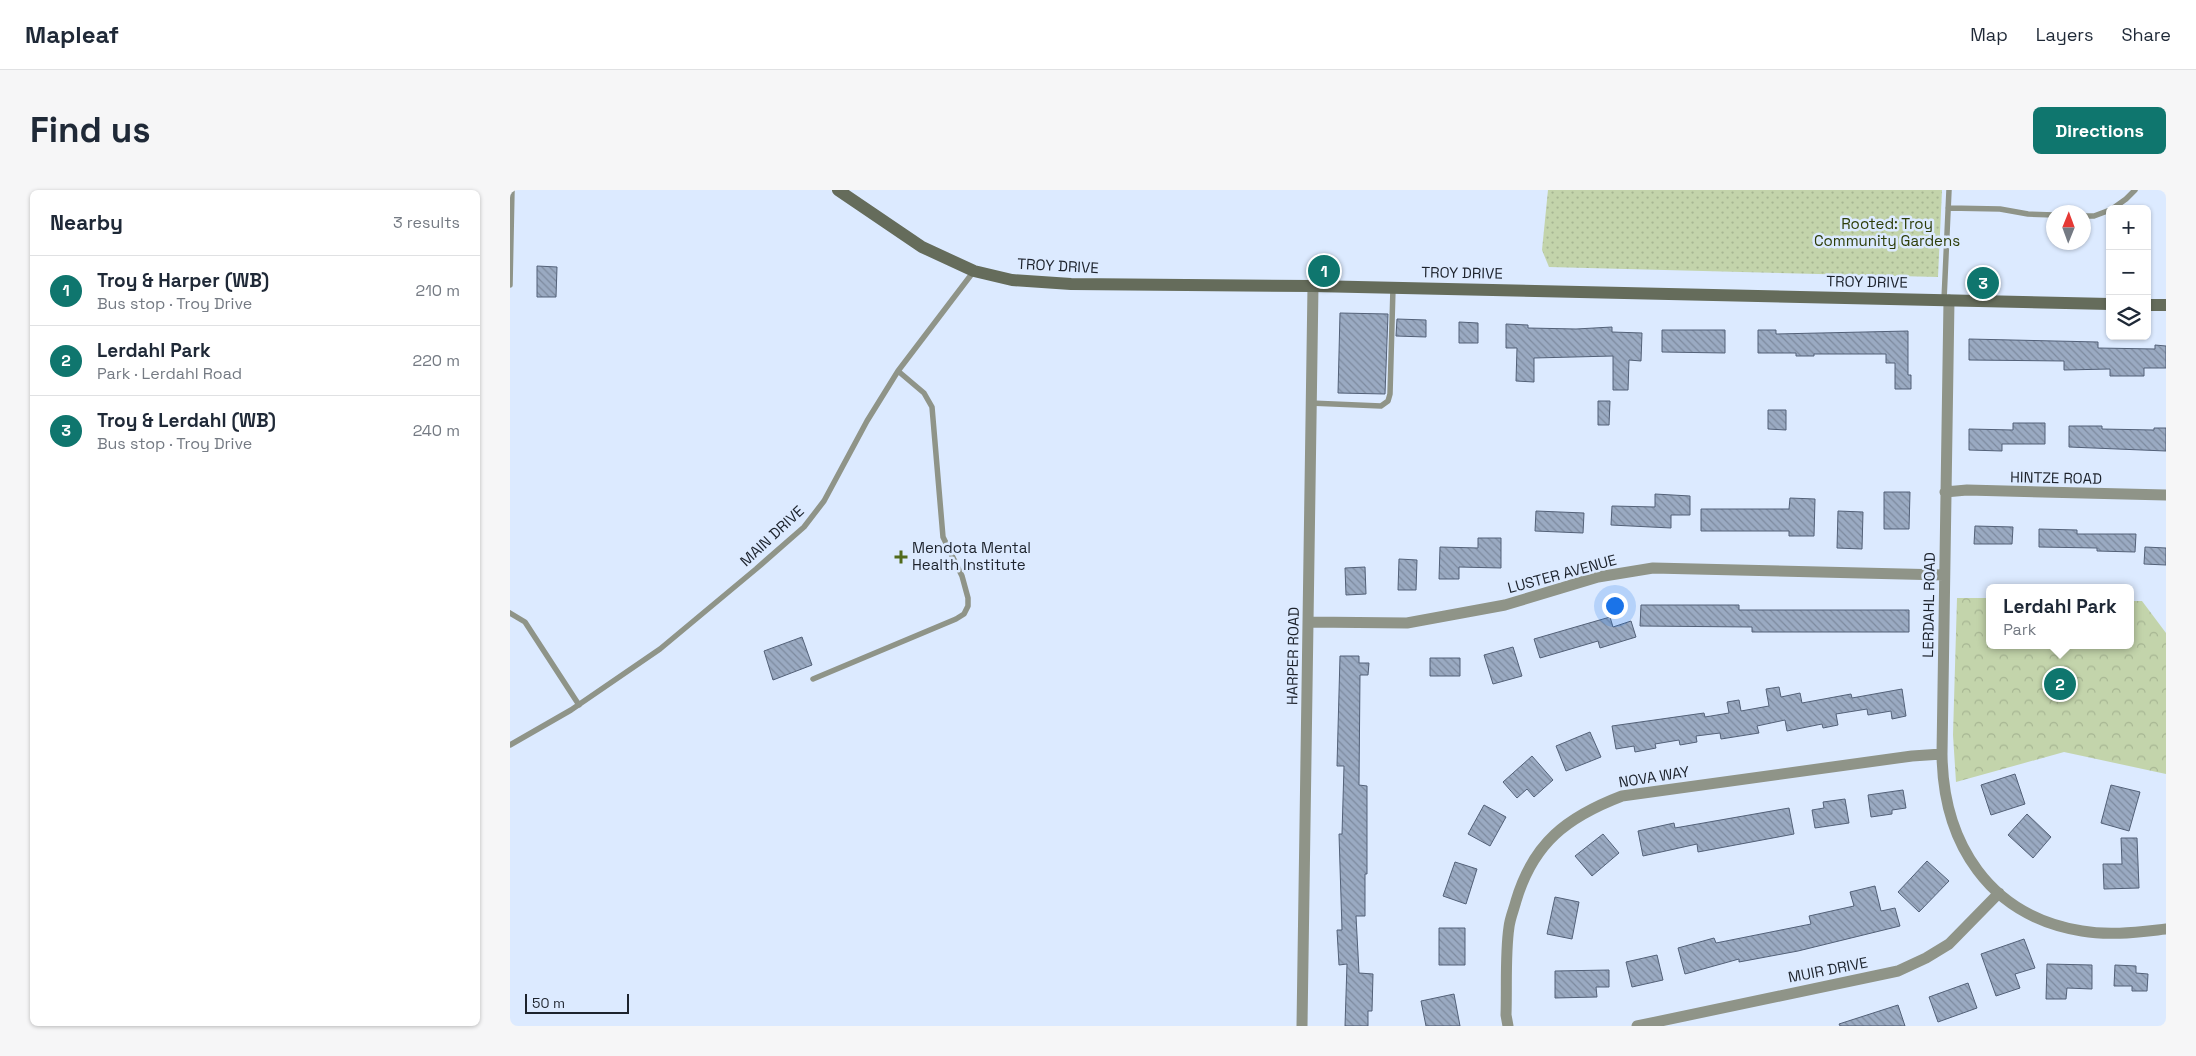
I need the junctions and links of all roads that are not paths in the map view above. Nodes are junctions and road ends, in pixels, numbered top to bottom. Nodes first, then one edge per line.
1 (512, 190) edge
2 (838, 190) edge
3 (1949, 190) edge
4 (2134, 190) edge
5 (2117, 205) edge
6 (1948, 208) junction
7 (2106, 211) edge
8 (2046, 215) edge
9 (2091, 216) edge
10 (510, 252) edge
11 (974, 271) junction
12 (510, 285) edge
13 (1312, 286) junction
14 (1393, 287) junction
15 (1947, 300) junction
16 (2106, 304) edge
17 (2151, 305) edge
18 (2166, 305) edge
19 (898, 371) junction
20 (1310, 403) junction
21 (1946, 492) junction
22 (2166, 495) edge
23 (1944, 575) junction
24 (510, 613) edge
25 (1308, 622) junction
26 (813, 679) dead end
27 (579, 705) junction
28 (510, 745) edge
29 (1942, 754) junction
30 (1999, 892) junction
31 (2166, 929) edge
32 (1302, 1026) edge
33 (1508, 1026) edge
34 (1637, 1026) edge

1 - 10 lane
2 - 11 street, TROY DRIVE
3 - 6 lane
4 - 5 lane
6 - 8 lane
6 - 15 lane
7 - 9 lane
10 - 12 lane
11 - 13 street, TROY DRIVE
11 - 19 lane, MAIN DRIVE
13 - 14 street, TROY DRIVE
13 - 20 street, HARPER ROAD
14 - 15 street, TROY DRIVE
14 - 20 lane
15 - 16 street, TROY DRIVE
15 - 21 street, LERDAHL ROAD
17 - 18 street
19 - 26 lane
19 - 27 lane, MAIN DRIVE
20 - 25 street, HARPER ROAD
21 - 22 street, HINTZE ROAD
21 - 23 street, LERDAHL ROAD
23 - 25 street, LUSTER AVENUE
23 - 29 street, LERDAHL ROAD
24 - 27 lane
25 - 32 street, HARPER ROAD
27 - 28 lane, MAIN DRIVE
29 - 30 street, LERDAHL ROAD
29 - 33 street, NOVA WAY
30 - 31 street, LERDAHL ROAD
30 - 34 street, MUIR DRIVE

